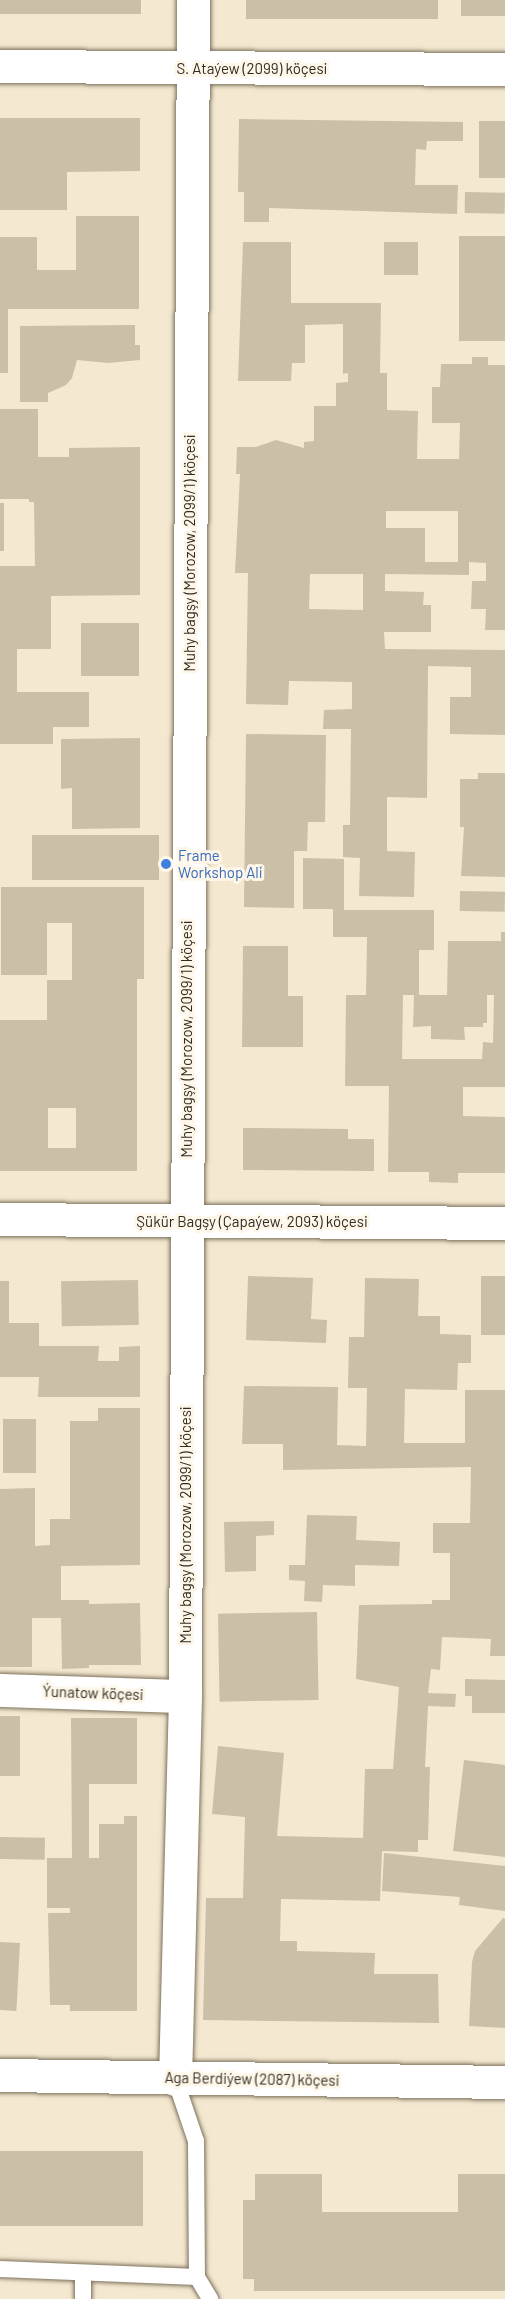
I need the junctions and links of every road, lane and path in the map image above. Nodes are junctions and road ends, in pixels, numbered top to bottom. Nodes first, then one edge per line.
1 (193, 0) edge
2 (0, 66) edge
3 (194, 69) junction
4 (505, 69) edge
5 (0, 1218) edge
6 (186, 1221) junction
7 (505, 1223) edge
8 (0, 1690) edge
9 (185, 1696) junction
10 (0, 2075) edge
11 (175, 2079) junction
12 (505, 2082) edge
13 (0, 2269) edge
14 (84, 2274) junction
15 (197, 2277) junction
16 (83, 2299) edge
17 (210, 2299) edge

1 - 3 street, Muhy bagşy (Morozow, 2099/1) köçesi
2 - 3 street, S. Ataýew (2099) köçesi
3 - 4 street, S. Ataýew (2099) köçesi
3 - 6 street, Muhy bagşy (Morozow, 2099/1) köçesi
5 - 6 street, Şükür Bagşy (Çapaýew, 2093) köçesi
6 - 7 street, Şükür Bagşy (Çapaýew, 2093) köçesi
6 - 9 street, Muhy bagşy (Morozow, 2099/1) köçesi
8 - 9 street, Ýunatow köçesi
9 - 11 street, Muhy bagşy (Morozow, 2099/1) köçesi
10 - 11 street, Aga Berdiýew (2087) köçesi
11 - 12 street, Aga Berdiýew (2087) köçesi
11 - 15 lane
13 - 14 lane
14 - 15 lane
14 - 16 lane
15 - 17 lane

